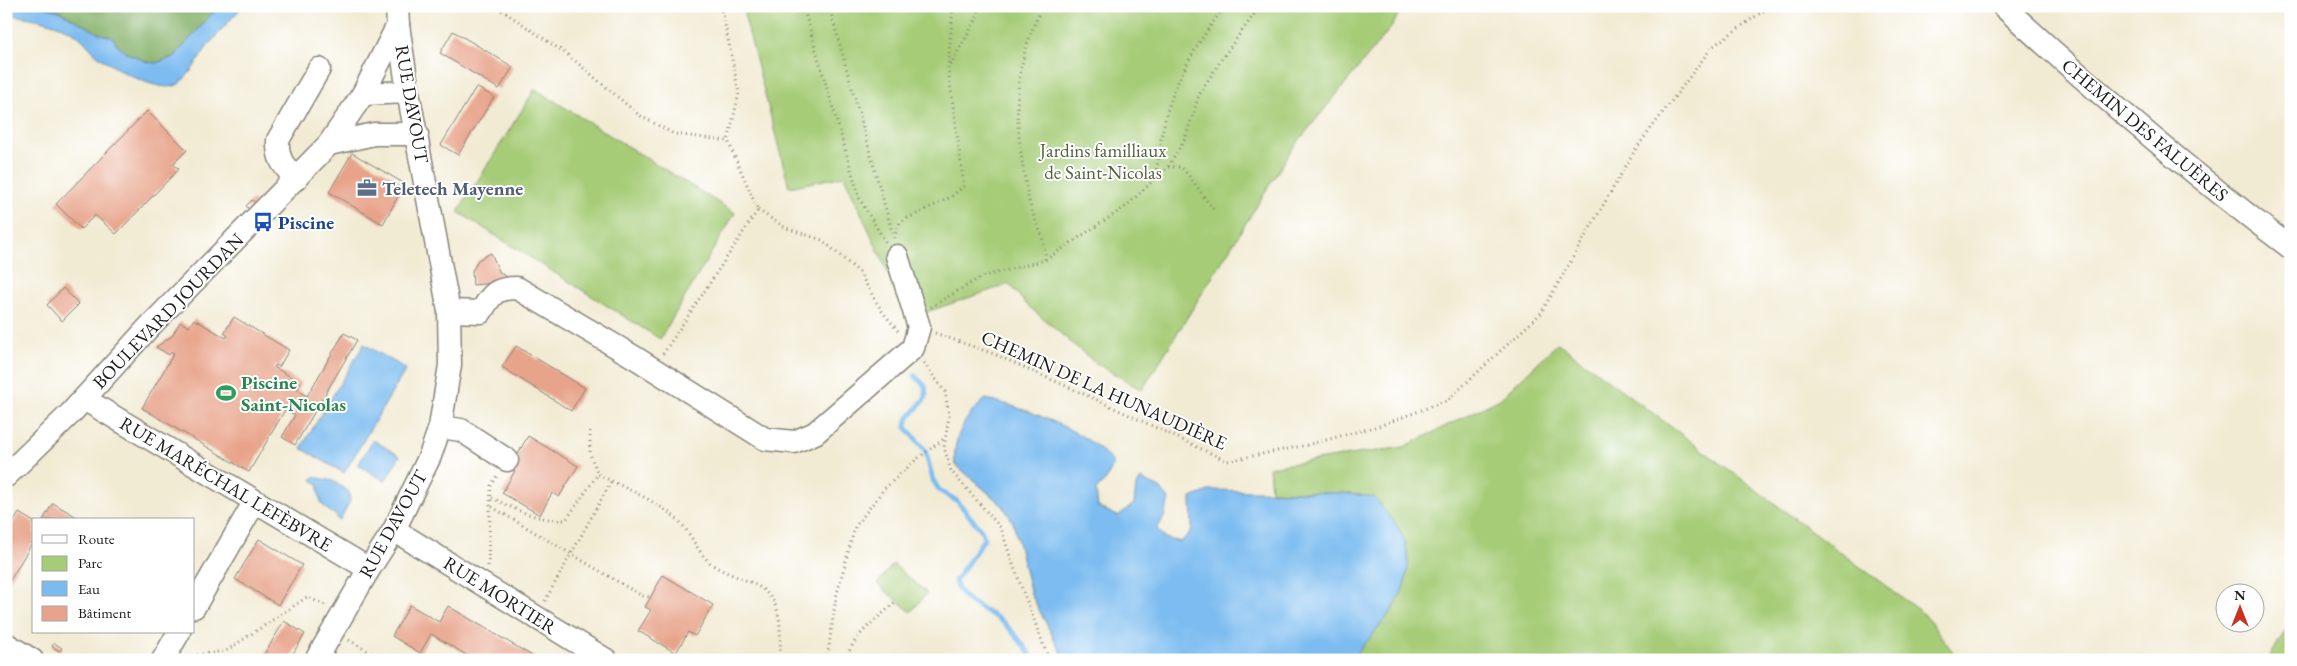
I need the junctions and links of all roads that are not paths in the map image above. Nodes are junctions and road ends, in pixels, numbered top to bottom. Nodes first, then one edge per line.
1 (2003, 6) edge
2 (398, 15) edge
3 (318, 69) dead end
4 (408, 92) junction
5 (364, 94) junction
6 (417, 134) junction
7 (329, 144) junction
8 (296, 179) junction
9 (895, 246) road end
10 (2291, 248) edge
11 (449, 311) junction
12 (84, 399) junction
13 (440, 427) junction
14 (507, 460) road end
15 (6, 476) edge
16 (255, 501) junction
17 (394, 530) junction
18 (368, 569) junction
19 (195, 605) edge
20 (178, 634) edge
21 (6, 644) edge
22 (163, 659) edge
23 (32, 660) edge
24 (316, 660) edge
25 (606, 660) edge

1 - 10 street, CHEMIN DES FALUÈRES
2 - 4 street, RUE DAVOUT
2 - 5 street, BOULEVARD JOURDAN
3 - 8 street
4 - 5 street
4 - 6 street, RUE DAVOUT
5 - 7 street, BOULEVARD JOURDAN
6 - 7 street
6 - 11 street, RUE DAVOUT
7 - 8 street, BOULEVARD JOURDAN
8 - 12 street, BOULEVARD JOURDAN
9 - 11 street
11 - 13 street, RUE DAVOUT
12 - 15 street, BOULEVARD JOURDAN
12 - 16 street, RUE MARÉCHAL LEFÈBVRE
13 - 14 street
13 - 17 street, RUE DAVOUT
16 - 18 street, RUE MARÉCHAL LEFÈBVRE
16 - 19 street
17 - 18 street, RUE DAVOUT
17 - 25 street, RUE MORTIER
18 - 24 street, RUE DAVOUT
20 - 22 street
21 - 23 street

